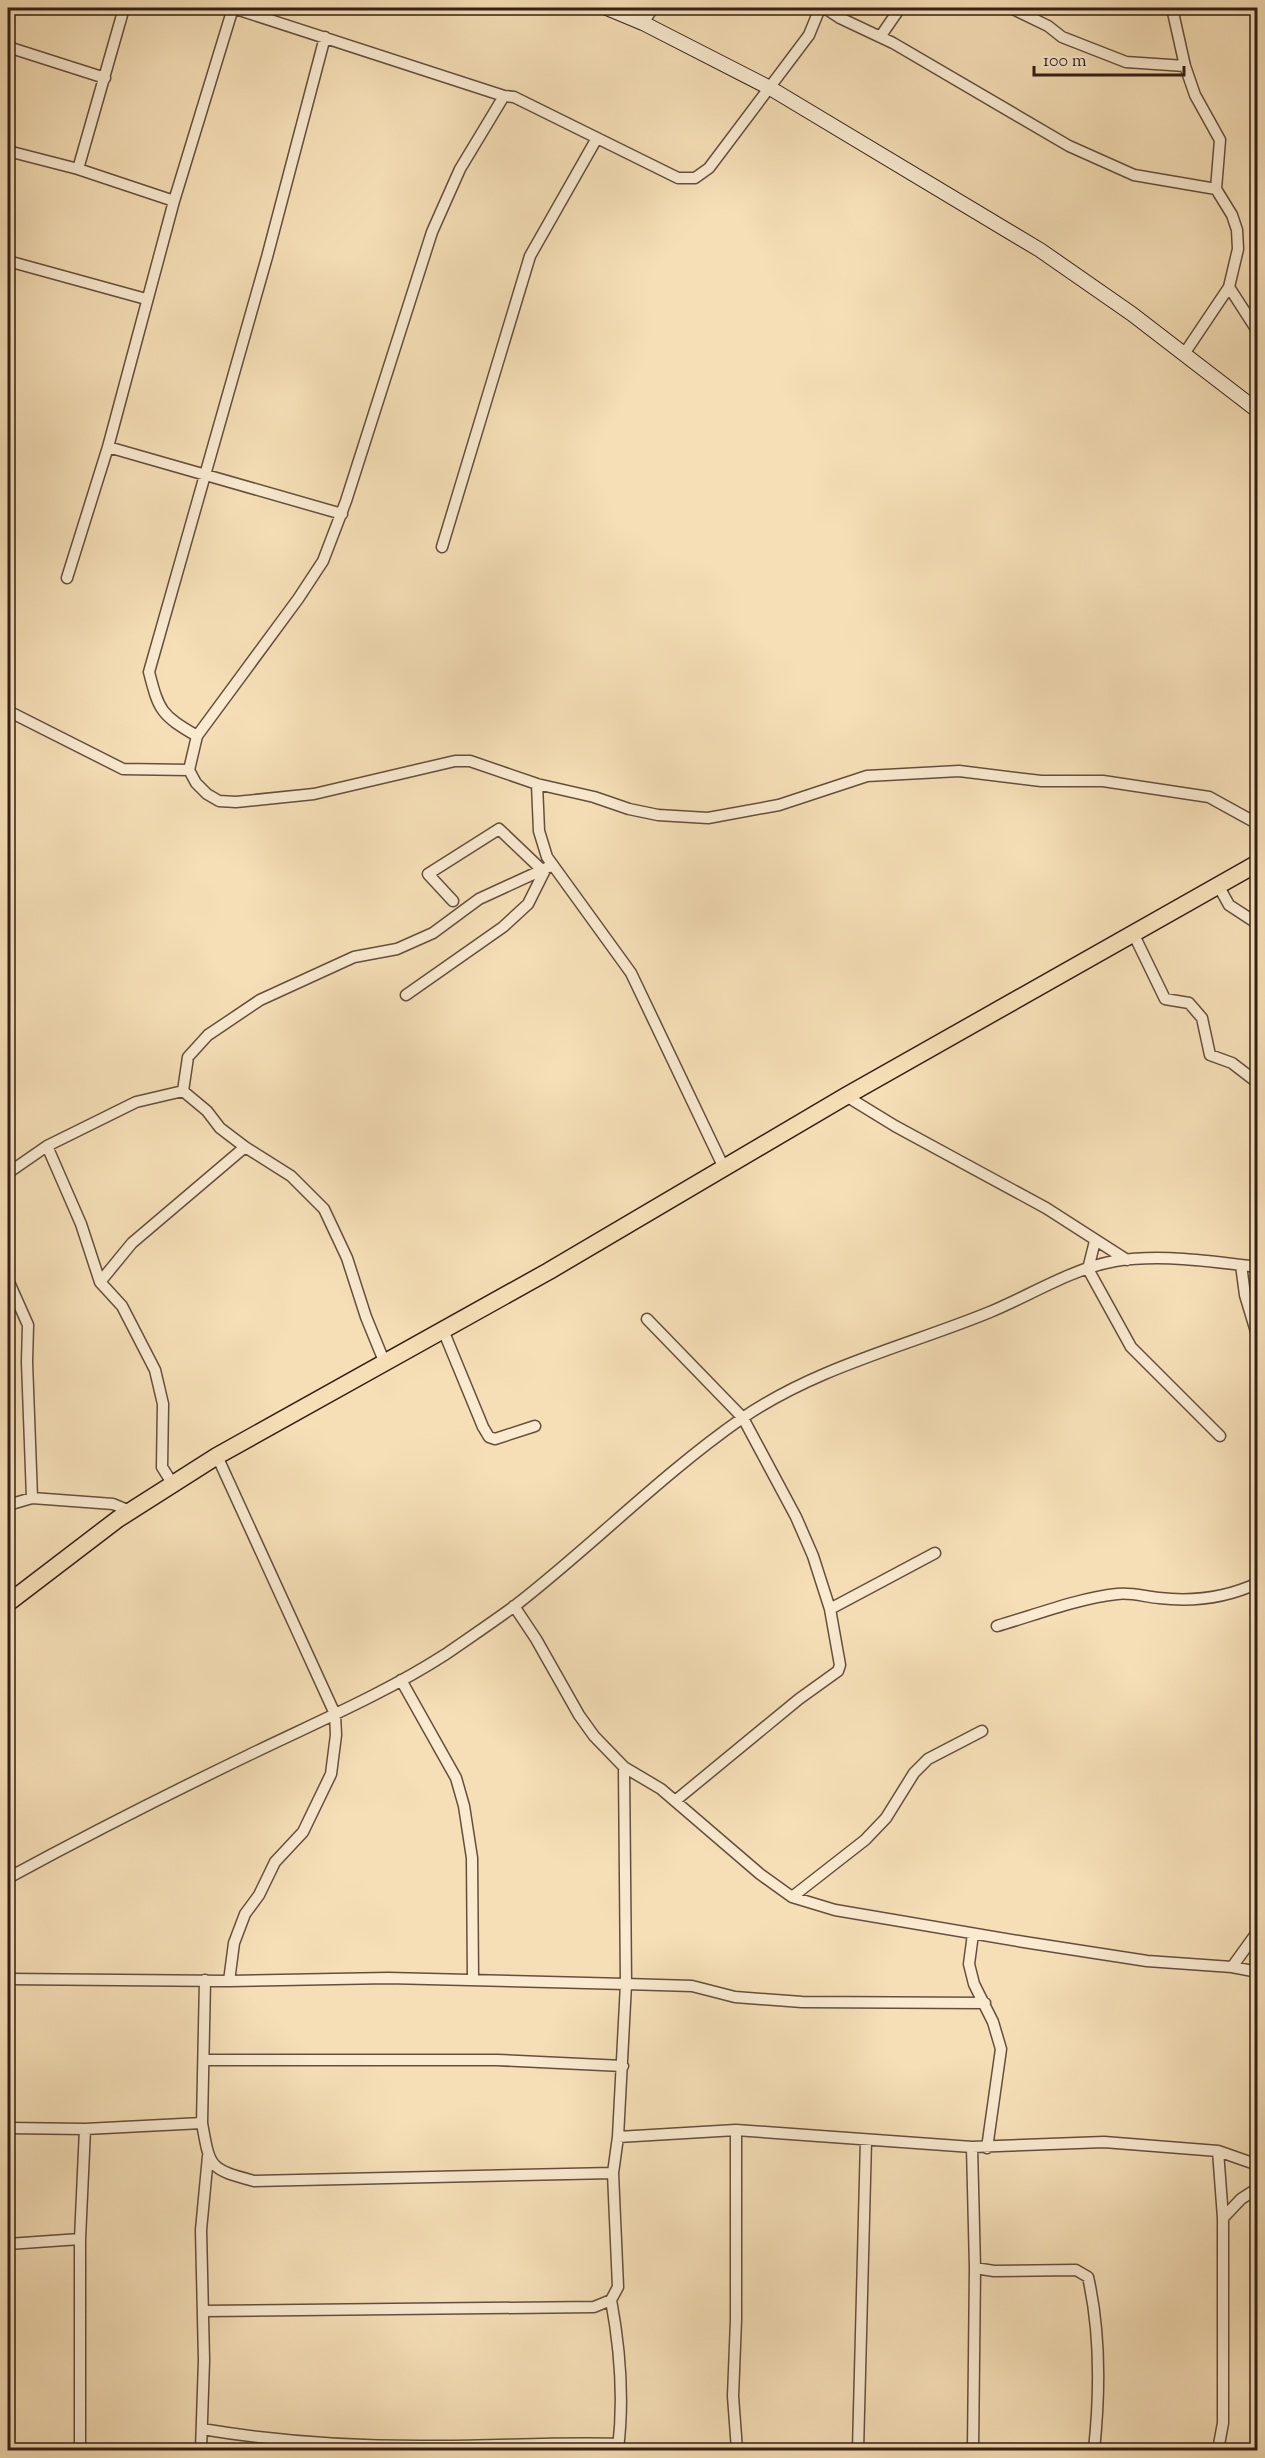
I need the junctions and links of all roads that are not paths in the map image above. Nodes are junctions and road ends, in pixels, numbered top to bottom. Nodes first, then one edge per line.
1 (124, 8) edge
2 (608, 8) edge
3 (652, 8) edge
4 (822, 8) edge
5 (900, 8) edge
6 (1011, 8) edge
7 (1172, 8) edge
8 (643, 23) junction
9 (325, 37) junction
10 (880, 37) junction
11 (8, 47) edge
12 (1185, 66) junction
13 (105, 78) junction
14 (770, 88) junction
15 (504, 96) junction
16 (597, 138) junction
17 (8, 151) edge
18 (78, 169) junction
19 (1216, 189) junction
20 (174, 201) junction
21 (8, 261) edge
22 (1229, 287) junction
23 (146, 299) junction
24 (1257, 332) edge
25 (1184, 354) junction
26 (1256, 406) edge
27 (108, 447) junction
28 (205, 473) junction
29 (342, 514) junction
30 (442, 547) dead end
31 (67, 578) dead end
32 (8, 711) edge
33 (197, 735) junction
34 (189, 770) junction
35 (537, 784) junction
36 (1257, 824) edge
37 (1257, 863) edge
38 (547, 867) junction
39 (1218, 885) junction
40 (453, 901) dead end
41 (1257, 924) edge
42 (1133, 933) junction
43 (406, 995) dead end
44 (1257, 1083) edge
45 (183, 1090) junction
46 (846, 1096) junction
47 (46, 1146) junction
48 (244, 1147) junction
49 (724, 1168) junction
50 (8, 1173) edge
51 (1095, 1241) junction
52 (1127, 1260) junction
53 (1241, 1265) junction
54 (1257, 1267) edge
55 (1088, 1269) junction
56 (8, 1280) edge
57 (100, 1282) junction
58 (647, 1319) dead end
59 (443, 1330) junction
60 (1257, 1338) edge
61 (384, 1361) junction
62 (743, 1418) junction
63 (535, 1425) dead end
64 (1221, 1436) dead end
65 (217, 1456) junction
66 (172, 1483) junction
67 (32, 1498) junction
68 (8, 1505) edge
69 (130, 1510) junction
70 (935, 1553) dead end
71 (1257, 1583) edge
72 (8, 1604) edge
73 (514, 1606) junction
74 (830, 1609) junction
75 (997, 1626) dead end
76 (401, 1680) junction
77 (335, 1714) junction
78 (982, 1731) dead end
79 (624, 1767) junction
80 (675, 1801) junction
81 (8, 1878) edge
82 (792, 1897) junction
83 (1257, 1931) edge
84 (973, 1934) junction
85 (1232, 1967) junction
86 (1257, 1972) edge
87 (8, 1979) edge
88 (205, 1980) junction
89 (474, 1980) junction
90 (229, 1981) junction
91 (626, 1984) junction
92 (986, 2003) junction
93 (204, 2060) junction
94 (623, 2066) junction
95 (202, 2123) junction
96 (8, 2128) edge
97 (85, 2129) junction
98 (736, 2130) junction
99 (618, 2137) junction
100 (866, 2140) junction
101 (972, 2147) junction
102 (987, 2148) junction
103 (1218, 2151) junction
104 (208, 2156) junction
105 (1257, 2165) edge
106 (614, 2173) junction
107 (1257, 2188) edge
108 (1223, 2218) junction
109 (80, 2239) junction
110 (8, 2244) edge
111 (975, 2268) junction
112 (610, 2300) junction
113 (203, 2311) junction
114 (202, 2429) junction
115 (618, 2447) edge
116 (80, 2451) edge
117 (201, 2451) edge
118 (737, 2451) edge
119 (858, 2451) edge
120 (973, 2451) edge
121 (1094, 2451) edge
122 (1218, 2451) edge

1 - 13 street
2 - 8 main road
3 - 8 street
4 - 10 street
4 - 14 street
5 - 10 street
6 - 12 street
7 - 12 street
8 - 14 main road
9 - 15 street
9 - 20 street
9 - 28 street
10 - 19 street
11 - 13 street
12 - 19 street
13 - 18 street
14 - 16 street
14 - 25 main road
15 - 16 street
15 - 29 street
16 - 30 street
17 - 18 street
18 - 20 street
19 - 22 street
20 - 23 street
21 - 23 street
22 - 24 street
22 - 25 street
23 - 27 street
25 - 26 main road
27 - 28 street
27 - 31 street
28 - 29 street
28 - 33 street
29 - 33 street
32 - 34 street
33 - 34 street
34 - 35 street
35 - 36 street
35 - 38 street
37 - 39 main road
38 - 40 street
38 - 43 street
38 - 45 street
38 - 49 street
39 - 41 street
39 - 42 main road
42 - 44 street
42 - 46 main road
45 - 47 street
45 - 48 street
46 - 49 main road
46 - 51 street
47 - 50 street
47 - 57 street
48 - 57 street
48 - 61 street
49 - 59 main road
51 - 52 street
51 - 55 street
52 - 53 street
52 - 55 street
53 - 54 street
53 - 60 street
55 - 62 street
55 - 64 street
56 - 67 street
57 - 66 street
58 - 62 street
59 - 61 main road
59 - 63 street
61 - 65 main road
62 - 73 street
62 - 74 street
65 - 66 main road
65 - 77 street
66 - 69 main road
67 - 68 street
67 - 69 street
69 - 72 main road
70 - 74 street
71 - 75 street
73 - 76 street
73 - 79 street
74 - 80 street
76 - 77 street
76 - 89 street
77 - 81 street
77 - 90 street
78 - 82 street
79 - 80 street
79 - 91 street
80 - 82 street
82 - 84 street
83 - 85 street
84 - 85 street
84 - 92 street
85 - 86 street
87 - 88 street
88 - 90 street
88 - 93 street
89 - 90 street
89 - 91 street
91 - 92 street
91 - 94 street
92 - 102 street
93 - 94 street
93 - 95 street
94 - 99 street
95 - 97 street
95 - 104 street
96 - 97 street
97 - 109 street
98 - 99 street
98 - 100 street
98 - 118 street
99 - 106 street
100 - 101 street
100 - 119 street
101 - 102 street
101 - 111 street
102 - 103 street
103 - 105 street
103 - 108 street
104 - 106 street
104 - 113 street
106 - 112 street
107 - 108 street
108 - 122 street
109 - 110 street
109 - 116 street
111 - 120 street
111 - 121 street
112 - 113 street
112 - 115 street
113 - 114 street
114 - 115 street
114 - 117 street

